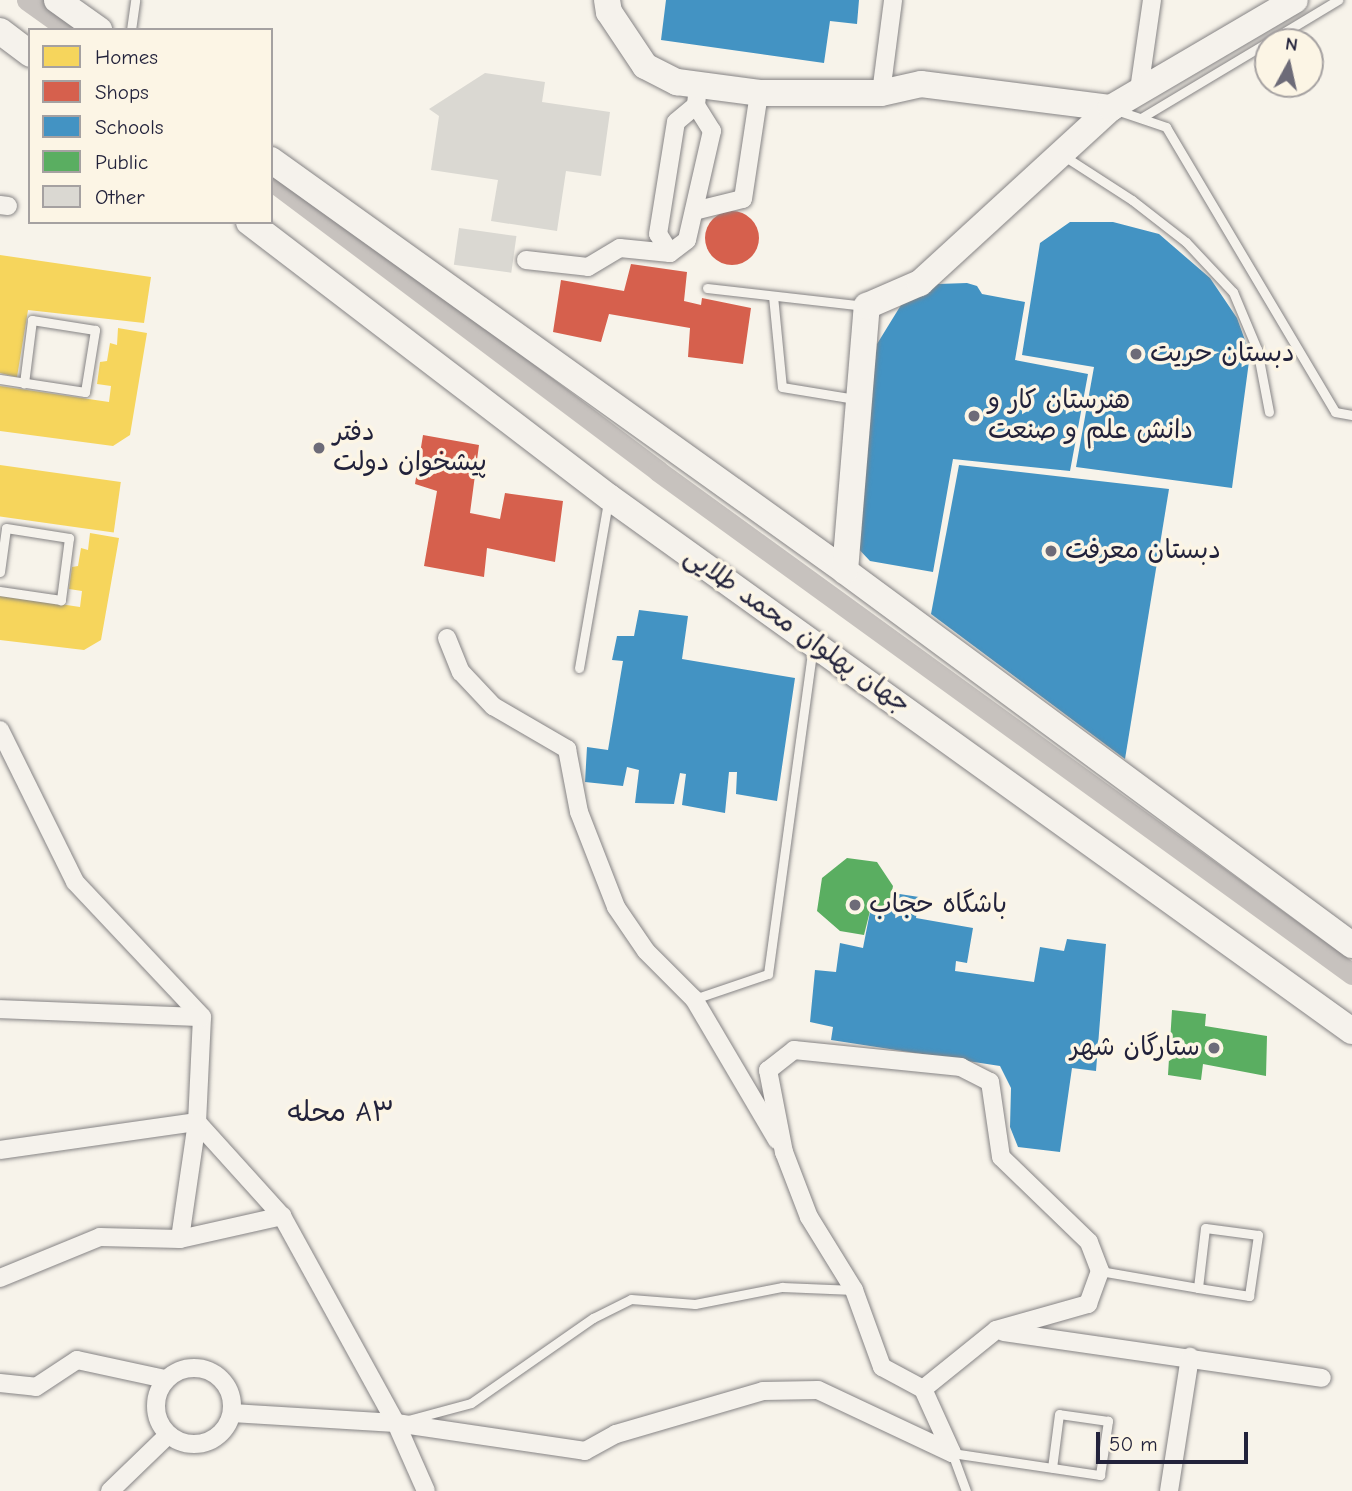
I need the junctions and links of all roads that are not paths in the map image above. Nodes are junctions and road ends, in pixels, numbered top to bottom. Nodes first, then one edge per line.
1 (57, 0) edge
2 (135, 0) edge
3 (607, 0) edge
4 (893, 0) edge
5 (1152, 0) edge
6 (1295, 0) edge
7 (1338, 0) edge
8 (96, 28) edge
9 (131, 28) edge
10 (1291, 28) edge
11 (0, 31) edge
12 (1254, 50) edge
13 (28, 52) edge
14 (1139, 89) junction
15 (759, 93) junction
16 (881, 93) junction
17 (697, 95) junction
18 (1111, 108) junction
19 (1141, 118) junction
20 (1061, 154) junction
21 (273, 161) edge
22 (694, 211) junction
23 (252, 224) edge
24 (670, 253) junction
25 (526, 260) dead end
26 (707, 288) dead end
27 (773, 296) junction
28 (867, 306) junction
29 (0, 379) edge
30 (24, 383) junction
31 (859, 400) junction
32 (1269, 412) dead end
33 (1352, 415) edge
34 (609, 497) junction
35 (845, 571) junction
36 (0, 572) edge
37 (0, 591) edge
38 (447, 638) dead end
39 (814, 641) junction
40 (579, 668) dead end
41 (0, 730) edge
42 (1352, 946) edge
43 (694, 999) junction
44 (0, 1009) edge
45 (202, 1017) junction
46 (1352, 1031) edge
47 (197, 1122) junction
48 (0, 1150) edge
49 (784, 1152) junction
50 (282, 1216) junction
51 (180, 1239) junction
52 (1100, 1271) junction
53 (0, 1278) edge
54 (1198, 1288) junction
55 (854, 1290) junction
56 (996, 1330) junction
57 (1190, 1357) junction
58 (1322, 1378) dead end
59 (165, 1379) junction
60 (0, 1382) edge
61 (923, 1389) junction
62 (232, 1413) junction
63 (396, 1423) junction
64 (168, 1435) junction
65 (952, 1453) junction
66 (1052, 1468) junction
67 (110, 1491) edge
68 (426, 1491) edge
69 (966, 1491) edge
70 (1168, 1491) edge

1 - 8 street
2 - 9 lane
3 - 17 street
4 - 16 street
5 - 14 street
6 - 14 street
7 - 10 lane
11 - 13 street
12 - 19 lane
14 - 18 street
15 - 16 street
15 - 17 street
15 - 22 street
16 - 18 street
17 - 22 street
17 - 24 street
18 - 19 lane
18 - 20 street
19 - 33 lane
20 - 28 street
20 - 32 lane
21 - 35 street
22 - 24 street
23 - 34 street, جهان پهلوان محمد طلایی
24 - 25 street
26 - 27 lane
27 - 28 lane
27 - 31 lane
28 - 31 street
29 - 30 lane
30 - 30 lane
31 - 35 street
34 - 39 street, جهان پهلوان محمد طلایی
34 - 40 lane
35 - 42 street
36 - 37 lane
38 - 43 street
39 - 43 lane
39 - 46 street, جهان پهلوان محمد طلایی
41 - 45 street
43 - 49 street
44 - 45 street
45 - 47 street
47 - 48 street
47 - 50 street
47 - 51 street
49 - 52 street
49 - 55 street
50 - 51 street
50 - 63 street
51 - 53 street
52 - 54 lane
52 - 56 street
54 - 54 lane
55 - 61 street
55 - 63 lane
56 - 57 street
56 - 61 street
57 - 58 street
57 - 70 street
59 - 60 street
59 - 62 street
59 - 64 street
61 - 65 street
62 - 63 street
62 - 64 street
63 - 65 street
63 - 68 street
64 - 67 street
65 - 66 lane
65 - 69 lane
66 - 66 lane

